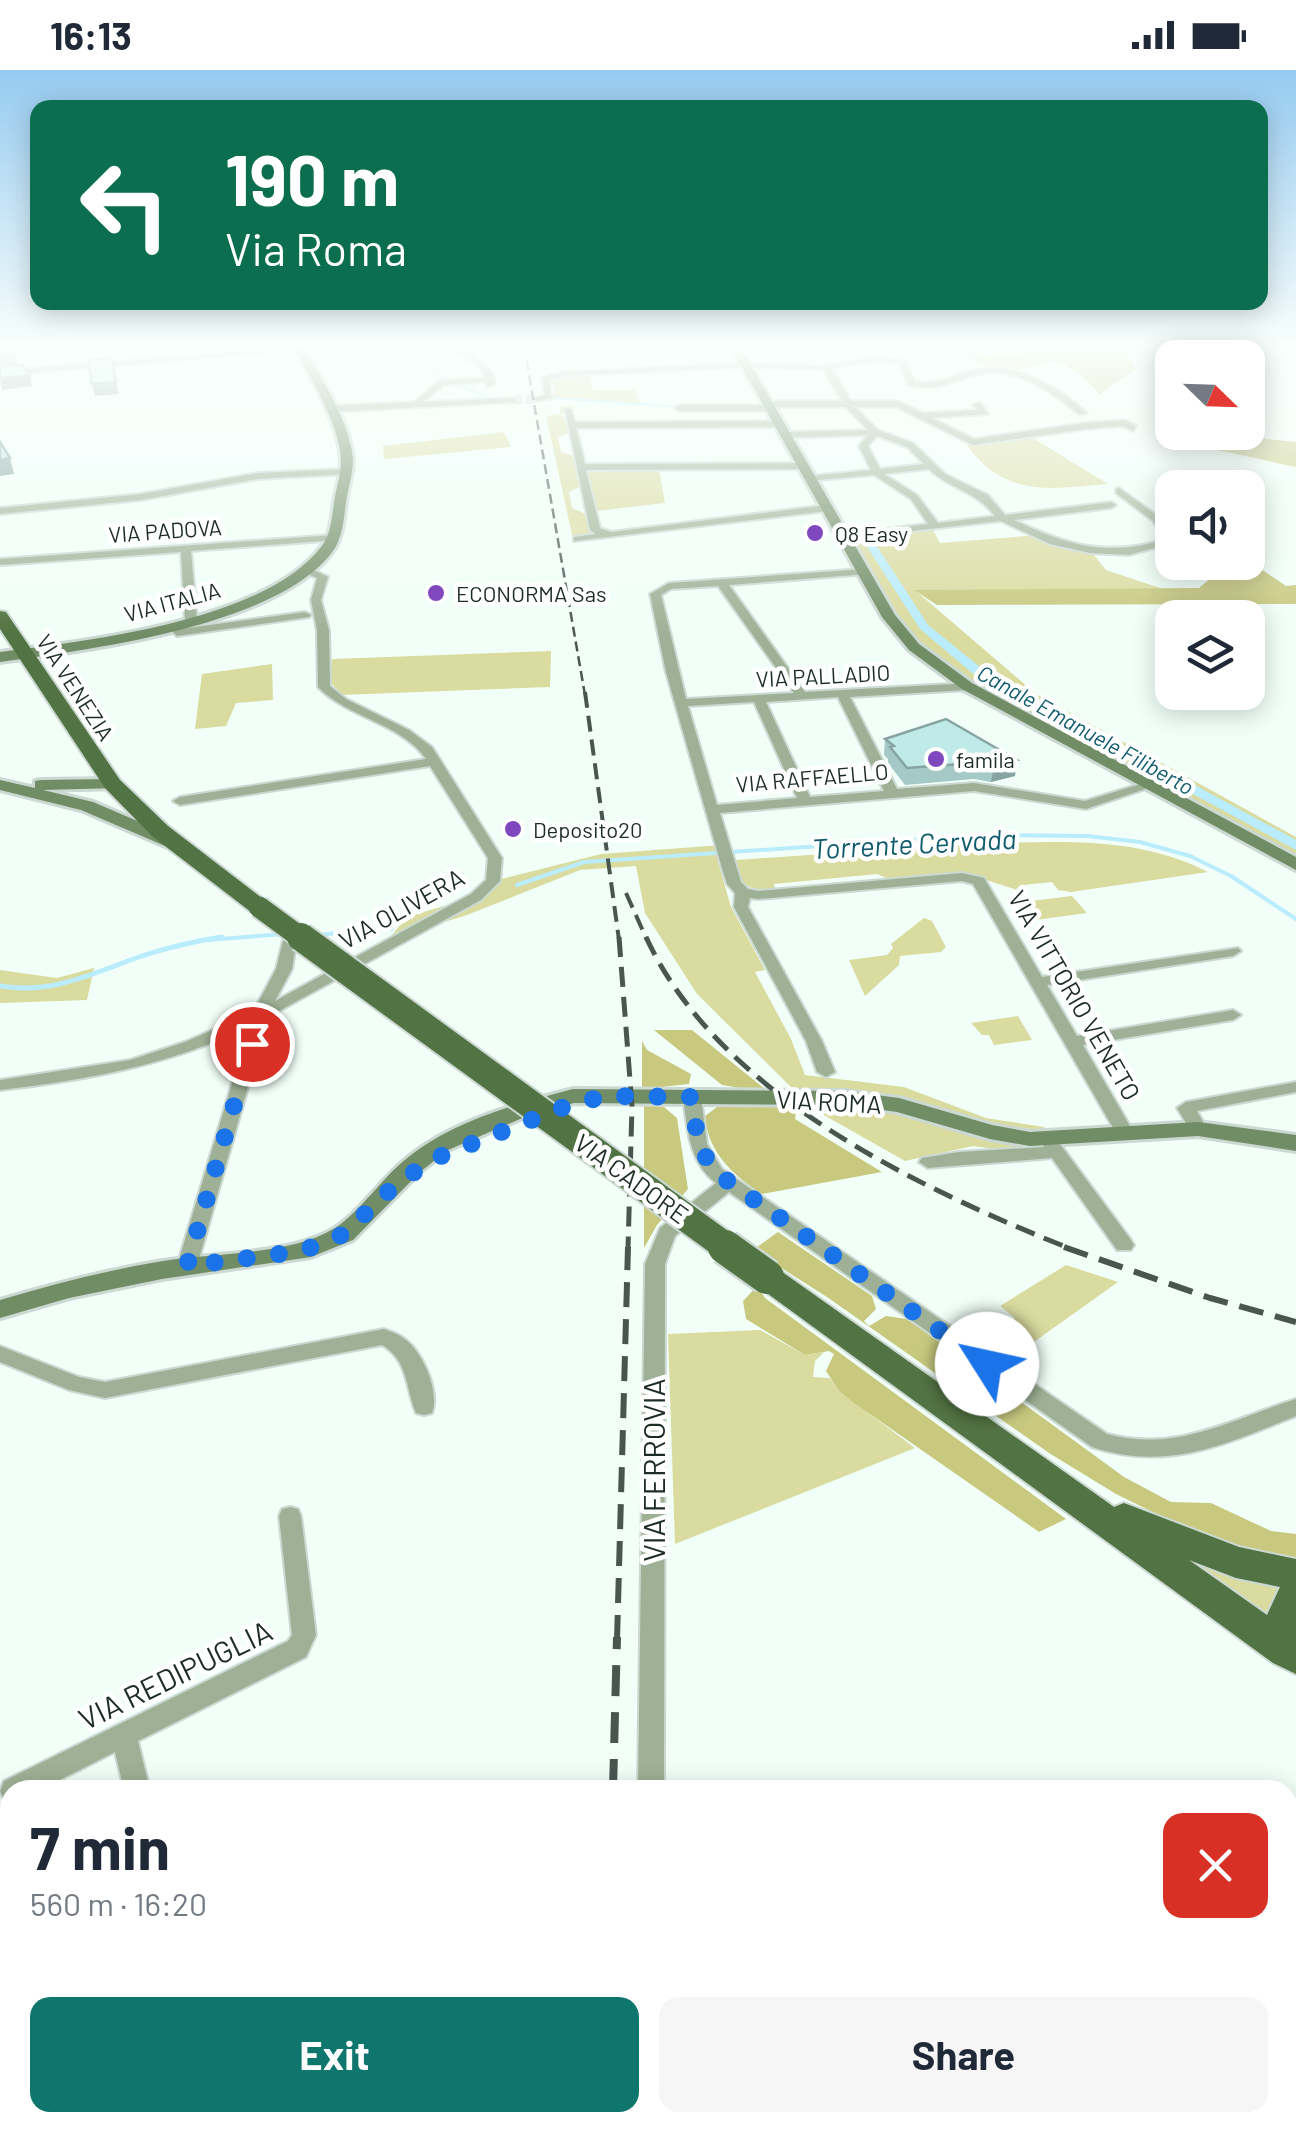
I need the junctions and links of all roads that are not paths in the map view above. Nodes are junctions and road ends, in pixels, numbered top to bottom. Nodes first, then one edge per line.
1 (343, 442) edge
2 (575, 442) edge
3 (790, 442) edge
4 (867, 442) edge
5 (903, 442) edge
6 (803, 466) junction
7 (930, 466) junction
8 (580, 468) junction
9 (346, 472) junction
10 (877, 472) junction
11 (810, 479) junction
12 (1119, 491) dead end
13 (1111, 505) dead end
14 (827, 508) junction
15 (0, 511) edge
16 (1002, 518) junction
17 (935, 526) junction
18 (614, 534) junction
19 (333, 538) junction
20 (578, 539) dead end
21 (186, 548) junction
22 (853, 553) junction
23 (0, 562) edge
24 (306, 570) junction
25 (721, 582) junction
26 (305, 615) dead end
27 (0, 616) edge
28 (191, 621) junction
29 (175, 630) junction
30 (13, 637) junction
31 (77, 645) junction
32 (25, 654) junction
33 (0, 657) edge
34 (37, 674) junction
35 (966, 686) junction
36 (843, 694) junction
37 (802, 696) junction
38 (760, 699) junction
39 (682, 703) junction
40 (90, 755) junction
41 (434, 761) junction
42 (0, 784) edge
43 (112, 784) junction
44 (46, 785) junction
45 (1150, 785) junction
46 (892, 793) junction
47 (65, 800) junction
48 (180, 801) dead end
49 (804, 801) junction
50 (713, 808) junction
51 (176, 844) junction
52 (1296, 864) edge
53 (742, 892) junction
54 (288, 944) dead end
55 (1233, 951) dead end
56 (1038, 982) junction
57 (261, 1012) junction
58 (1232, 1015) dead end
59 (1073, 1042) junction
60 (826, 1072) dead end
61 (0, 1085) edge
62 (1296, 1087) edge
63 (692, 1097) junction
64 (1198, 1128) junction
65 (1125, 1132) junction
66 (1296, 1143) edge
67 (1051, 1146) junction
68 (928, 1162) dead end
69 (728, 1183) junction
70 (1124, 1245) dead end
71 (187, 1266) junction
72 (0, 1309) edge
73 (0, 1354) edge
74 (424, 1406) dead end
75 (1296, 1407) edge
76 (1064, 1490) junction
77 (290, 1516) dead end
78 (1296, 1575) edge
79 (1296, 1596) edge
80 (1293, 1653) edge
81 (124, 1736) junction
82 (34, 1780) edge
83 (135, 1780) edge
84 (651, 1780) edge

1 - 9 street
2 - 8 street
3 - 6 street
4 - 10 street
5 - 7 street
6 - 8 street
6 - 11 street
7 - 10 street
7 - 16 street
8 - 18 street
9 - 15 street
9 - 19 street
10 - 11 street
10 - 17 street
11 - 14 street
12 - 16 street
13 - 16 street, VIA RAFFAELLO
14 - 18 street
14 - 22 street
16 - 17 street, VIA RAFFAELLO
17 - 22 street, VIA RAFFAELLO
18 - 20 street
19 - 21 street, VIA PADOVA
19 - 24 street, VIA ITALIA
21 - 23 street, VIA PADOVA
21 - 28 street
22 - 25 street, VIA RAFFAELLO
22 - 35 street
24 - 28 street, VIA ITALIA
24 - 41 street, VIA OLIVERA
25 - 37 street
25 - 39 street, VIA RAFFAELLO
26 - 29 street
27 - 30 main road, VIA VENEZIA
28 - 29 street, VIA ITALIA
29 - 31 street, VIA ITALIA
30 - 31 street, VIA ITALIA
30 - 32 main road, VIA VENEZIA
30 - 33 street
31 - 32 street, VIA ITALIA
31 - 34 street, VIA ITALIA
32 - 33 street, VIA ITALIA
32 - 34 main road, VIA VENEZIA
33 - 34 street
34 - 40 main road, VIA VENEZIA
35 - 36 street, VIA PALLADIO
35 - 45 street
36 - 37 street, VIA PALLADIO
36 - 46 street
37 - 38 street, VIA PALLADIO
38 - 39 street, VIA PALLADIO
38 - 49 street
39 - 50 street, VIA RAFFAELLO
40 - 43 main road, VIA VENEZIA
40 - 44 street
41 - 48 street
41 - 57 street, VIA OLIVERA
42 - 44 street
42 - 47 street
43 - 44 street
43 - 47 street
43 - 51 main road, VIA CADORE
45 - 46 street, VIA RAFFAELLO
45 - 52 street
46 - 49 street, VIA RAFFAELLO
47 - 51 street
49 - 50 street, VIA RAFFAELLO
50 - 53 street, VIA RAFFAELLO
51 - 76 main road, VIA CADORE, bridge
53 - 56 street, VIA VITTORIO VENETO
53 - 60 street, VIA RAFFAELLO
54 - 57 street
55 - 56 street
56 - 59 street, VIA VITTORIO VENETO
57 - 61 street, VIA OLIVERA
57 - 71 street
58 - 59 street
59 - 65 street, VIA VITTORIO VENETO
62 - 64 street
63 - 67 street, VIA ROMA
63 - 69 street
63 - 71 street, VIA ROMA
64 - 65 street, VIA ROMA
64 - 66 street, VIA ROMA
65 - 67 street, VIA ROMA
67 - 68 street, VIA ROMA
67 - 70 street
69 - 75 street
69 - 84 street, VIA FERROVIA
71 - 72 street, VIA ROMA
73 - 74 street
76 - 78 main road, VIA CADORE
76 - 80 main road, VIA CADORE
77 - 81 street, VIA REDIPUGLIA
79 - 80 main road, VIA CADORE
81 - 82 street, VIA REDIPUGLIA
81 - 83 street

